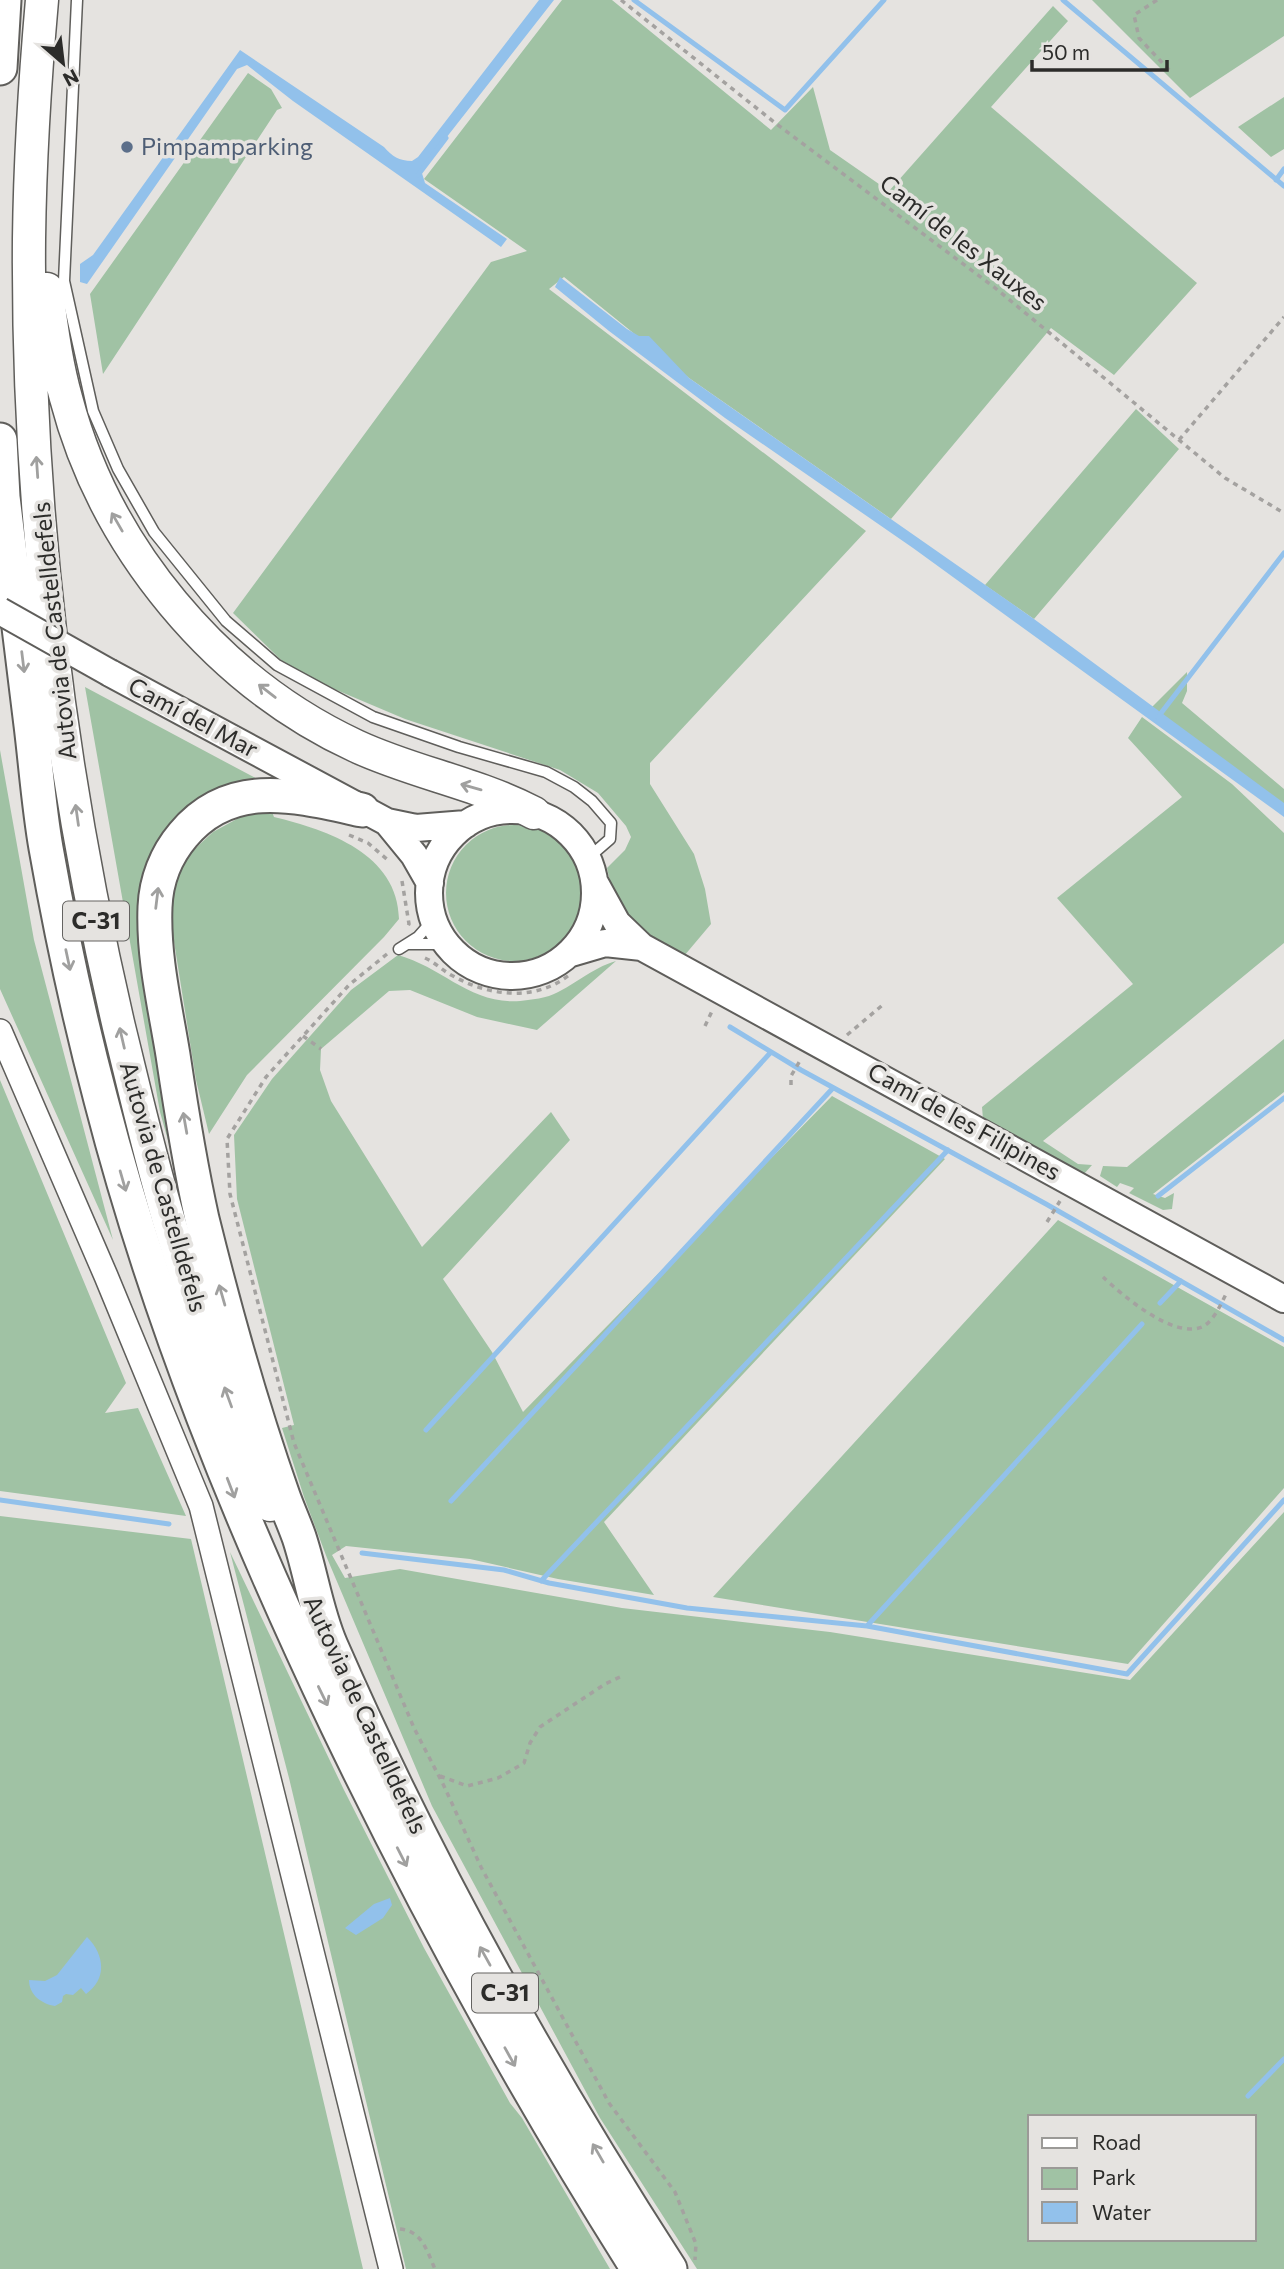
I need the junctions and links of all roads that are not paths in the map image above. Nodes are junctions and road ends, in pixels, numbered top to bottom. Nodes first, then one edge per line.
1 (4, 0) edge
2 (42, 0) edge
3 (77, 0) edge
4 (0, 68) edge
5 (32, 167) junction
6 (0, 440) edge
7 (1, 492) edge
8 (0, 611) edge
9 (534, 813) junction
10 (365, 822) junction
11 (466, 824) junction
12 (588, 858) junction
13 (430, 883) junction
14 (595, 883) junction
15 (433, 920) junction
16 (446, 944) junction
17 (642, 947) junction
18 (573, 961) junction
19 (0, 1031) edge
20 (1284, 1298) edge
21 (328, 1641) junction
22 (667, 2267) edge
23 (391, 2269) edge

1 - 4 highway
2 - 5 highway, Autovia de Castelldefels / C-31
3 - 12 lane
9 -> 5 highway
21 -> 5 highway, Autovia de Castelldefels / C-31
6 - 7 highway, Autovia de Castelldefels / C-31
7 -> 22 highway, Autovia de Castelldefels / C-31
8 - 10 main road, Camí del Mar, bridge
9 - 11 main road
9 - 12 main road
10 - 11 main road, Camí del Mar
10 - 13 main road, Camí del Mar
21 -> 10 highway
11 - 13 main road
12 - 14 main road
13 - 15 main road
14 - 17 main road
14 - 18 main road
15 - 16 main road
15 - 16 lane
16 - 18 main road
17 - 18 main road
17 - 20 main road, Camí de les Filipines
19 - 23 street
22 -> 21 highway, Autovia de Castelldefels / C-31

